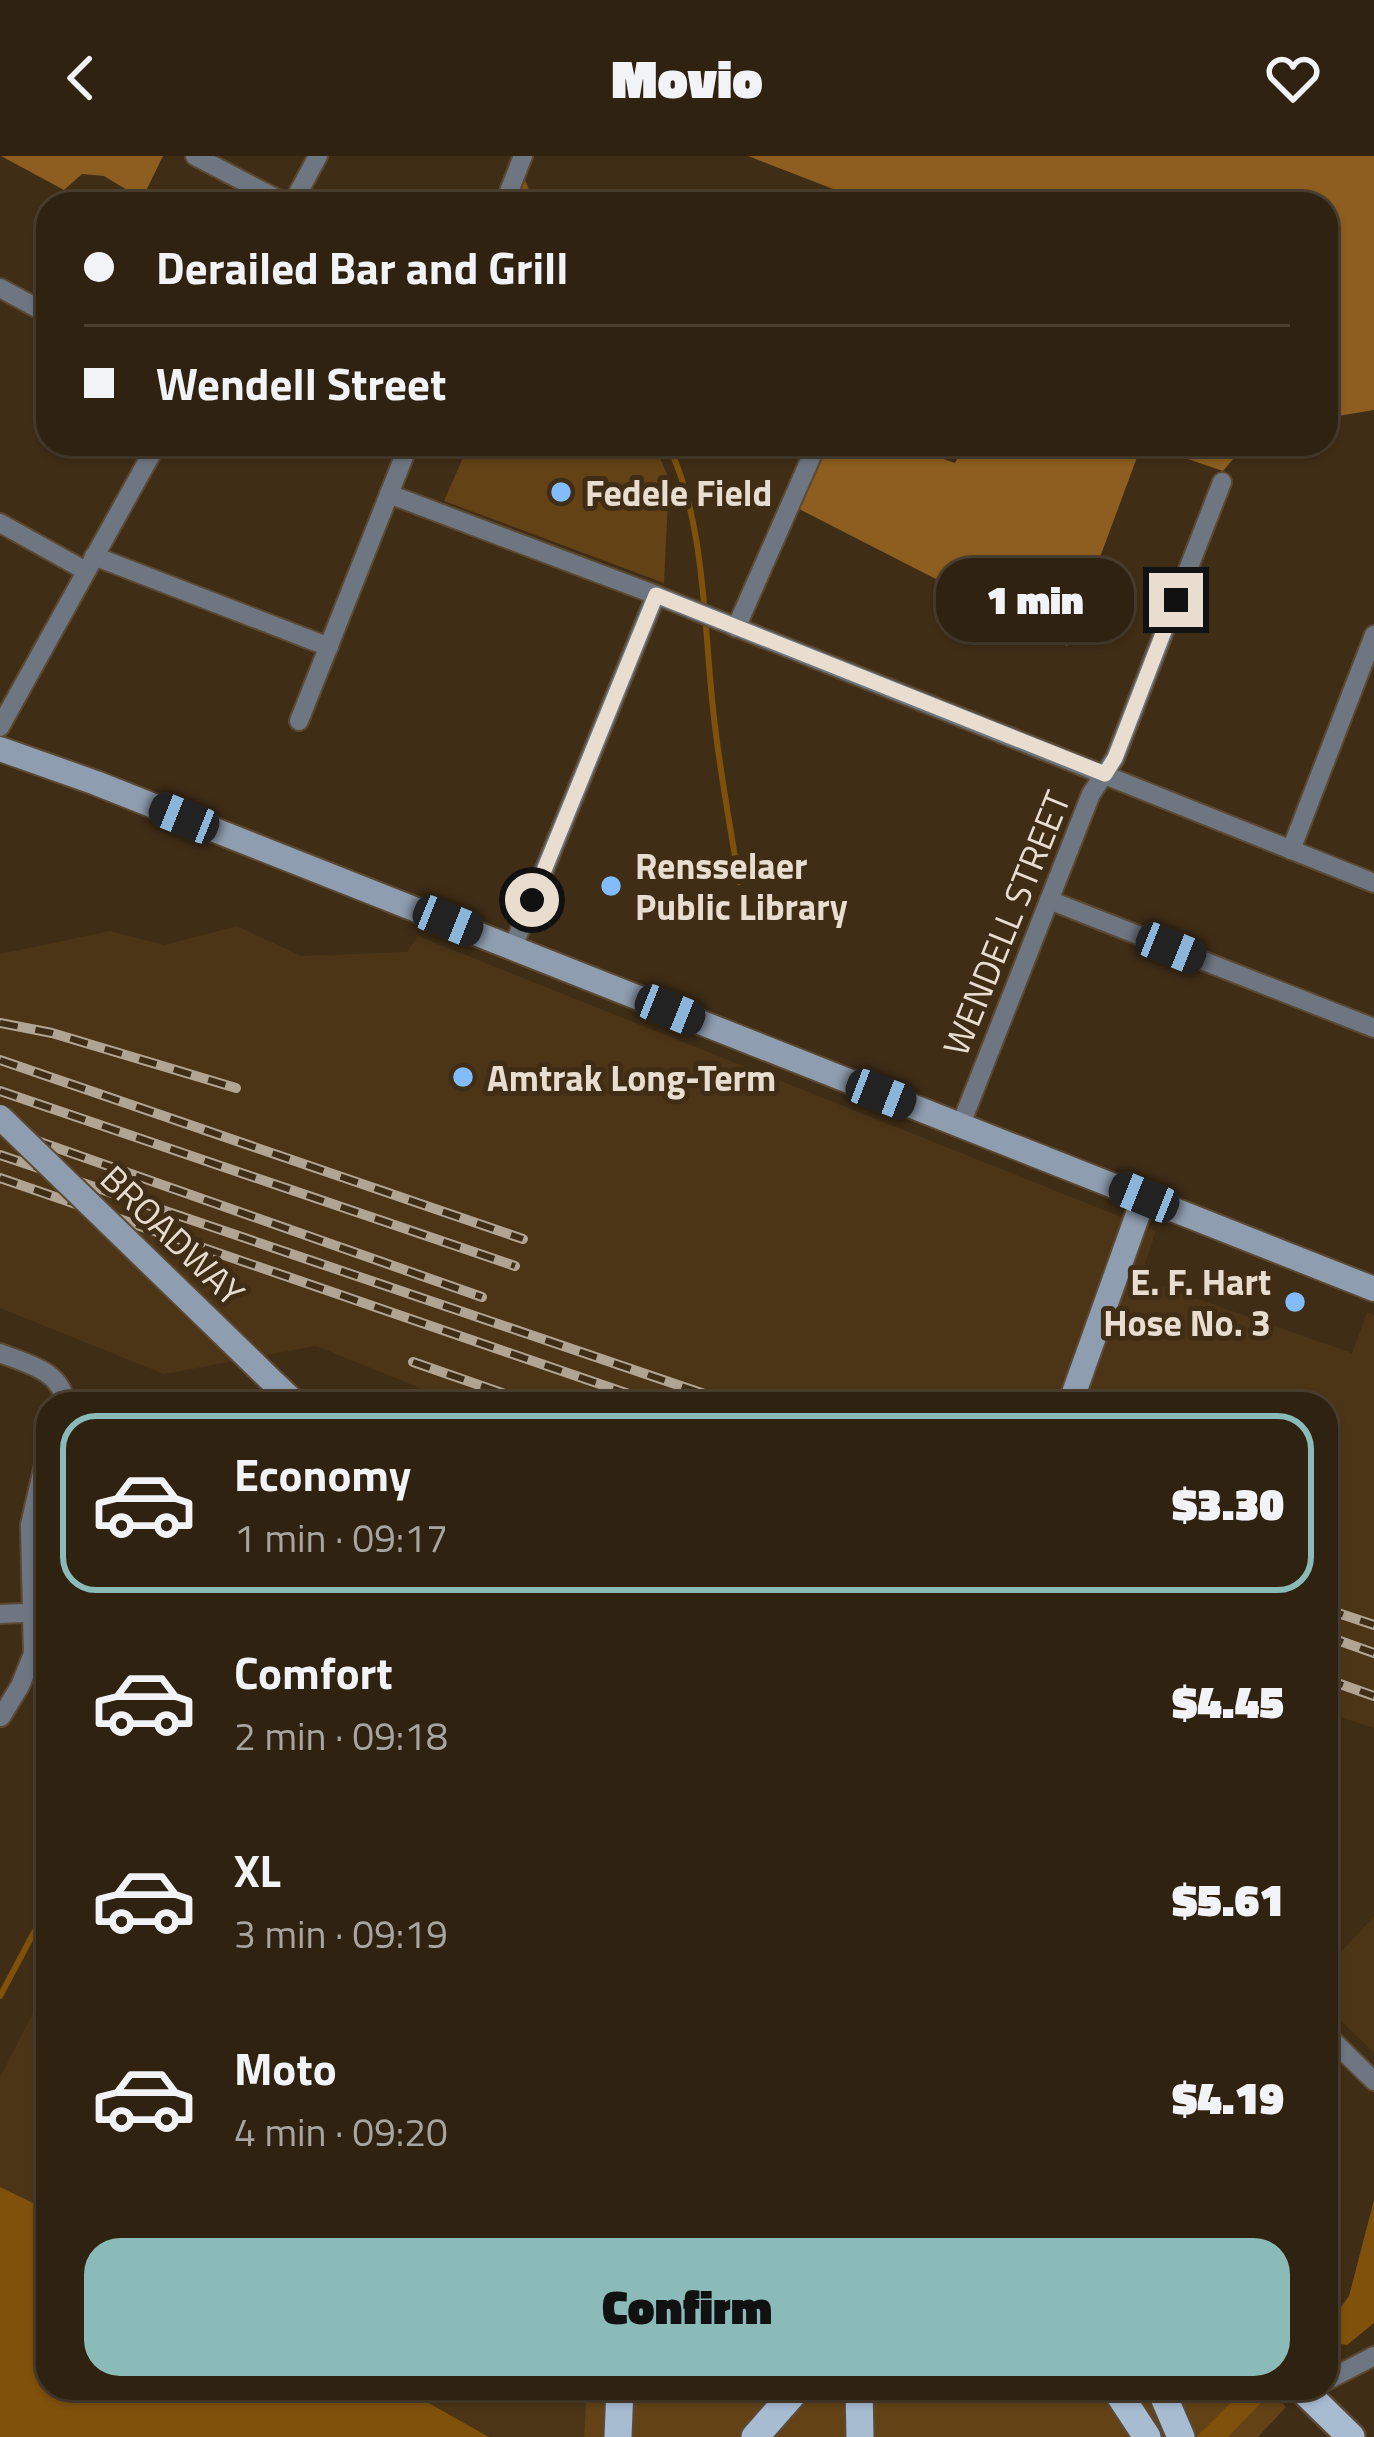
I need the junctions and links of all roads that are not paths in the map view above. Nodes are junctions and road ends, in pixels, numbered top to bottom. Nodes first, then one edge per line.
1 (195, 156) edge
2 (319, 156) edge
3 (523, 156) edge
4 (266, 192) edge
5 (296, 192) edge
6 (508, 192) edge
7 (0, 288) edge
8 (36, 308) edge
9 (150, 456) edge
10 (404, 456) edge
11 (811, 456) edge
12 (1222, 482) dead end
13 (389, 494) junction
14 (0, 523) edge
15 (90, 563) junction
16 (656, 595) junction
17 (729, 625) junction
18 (1374, 635) edge
19 (328, 647) junction
20 (299, 721) dead end
21 (0, 727) edge
22 (0, 749) edge
23 (1105, 774) junction
24 (1291, 850) junction
25 (1374, 883) edge
26 (1049, 900) junction
27 (513, 947) junction
28 (1374, 1028) edge
29 (0, 1117) edge
30 (961, 1124) junction
31 (1144, 1197) junction
32 (1374, 1288) edge
33 (0, 1353) edge
34 (63, 1392) edge
35 (283, 1392) edge
36 (1074, 1392) edge
37 (36, 1499) edge
38 (36, 1577) edge
39 (36, 1612) edge
40 (0, 1615) edge
41 (36, 1634) edge
42 (1, 1717) edge
43 (1338, 2046) edge
44 (1374, 2081) edge
45 (1374, 2356) edge
46 (1338, 2374) edge
47 (620, 2400) edge
48 (787, 2400) edge
49 (860, 2400) edge
50 (1123, 2400) edge
51 (1165, 2400) edge
52 (1320, 2400) edge
53 (618, 2437) edge
54 (755, 2437) edge
55 (860, 2437) edge
56 (1148, 2437) edge
57 (1181, 2437) edge
58 (1352, 2437) edge

1 - 4 street
2 - 5 street
3 - 6 street
7 - 8 street
9 - 15 street
10 - 13 street
11 - 17 street
12 - 23 street, WENDELL STREET
13 - 16 street
13 - 19 street
14 - 15 street
15 - 19 street
15 - 21 street
16 - 17 street
16 - 27 street
17 - 23 street
18 - 24 street
19 - 20 street
22 - 27 street
23 - 24 street
23 - 26 street, WENDELL STREET
24 - 25 street
26 - 28 street
26 - 30 street, WENDELL STREET
27 - 30 street
29 - 35 street, BROADWAY, bridge
30 - 31 street
31 - 32 street
31 - 36 street
33 - 34 street
37 - 38 street
39 - 40 street
41 - 42 street
43 - 44 street
45 - 46 street
47 - 53 main road
48 - 54 main road
49 - 55 main road
50 - 56 main road
51 - 57 main road
52 - 58 main road

